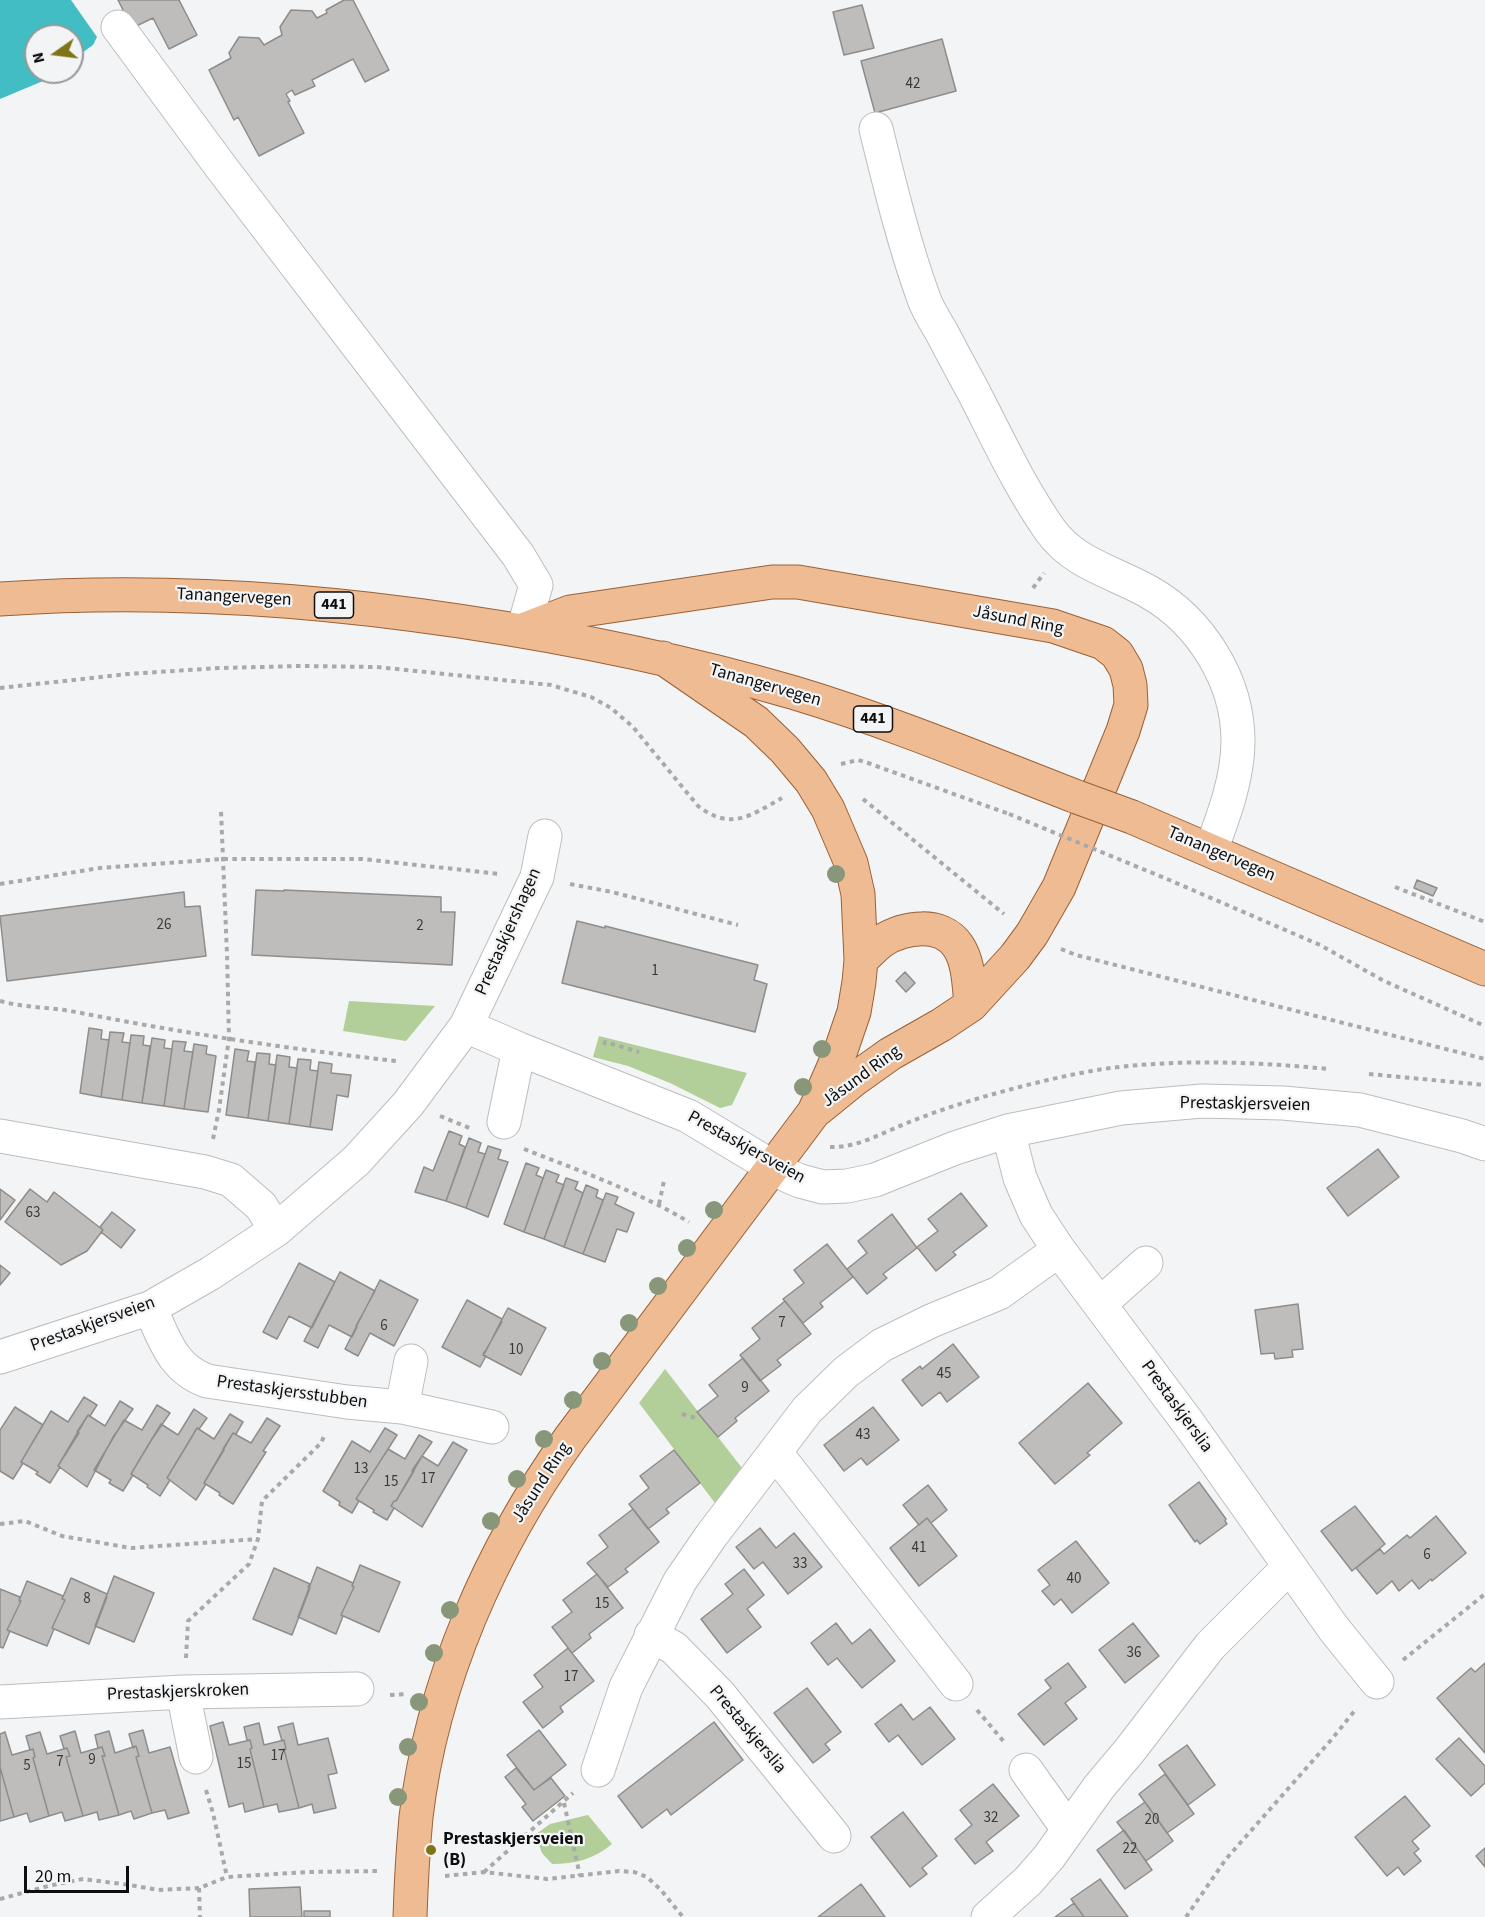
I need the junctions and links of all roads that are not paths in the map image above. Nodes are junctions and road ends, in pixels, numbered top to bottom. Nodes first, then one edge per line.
1 (118, 27) dead end
2 (876, 129) dead end
3 (0, 599) edge
4 (523, 630) junction
5 (663, 658) junction
6 (545, 836) dead end
7 (1211, 850) junction
8 (861, 960) junction
9 (1485, 969) edge
10 (971, 1005) junction
11 (466, 1026) junction
12 (519, 1049) junction
13 (814, 1112) junction
14 (492, 1127) road end
15 (1008, 1131) junction
16 (0, 1136) edge
17 (1485, 1144) edge
18 (775, 1167) junction
19 (276, 1230) junction
20 (1059, 1250) junction
21 (1146, 1263) dead end
22 (1100, 1304) junction
23 (150, 1308) junction
24 (0, 1357) edge
25 (411, 1361) dead end
26 (402, 1407) junction
27 (492, 1427) dead end
28 (775, 1452) junction
29 (1289, 1567) junction
30 (651, 1635) junction
31 (1377, 1682) road end
32 (957, 1684) road end
33 (357, 1689) dead end
34 (183, 1692) junction
35 (0, 1702) edge
36 (196, 1757) road end
37 (598, 1770) road end
38 (1026, 1770) road end
39 (1068, 1829) junction
40 (834, 1836) dead end
41 (410, 1917) edge
42 (988, 1917) edge

1 - 4 street
2 - 7 street
3 - 4 main road, Tanangervegen / 441
4 - 5 main road, Tanangervegen / 441
4 - 10 main road, Jåsund Ring
5 - 7 main road, Tanangervegen / 441, bridge
5 - 8 main road, Jåsund Ring
6 - 11 street, Prestaskjershagen
7 - 9 main road, Tanangervegen / 441
8 - 10 main road
8 - 13 main road, Jåsund Ring
10 - 13 main road, Jåsund Ring
11 - 12 street, Prestaskjersveien
11 - 19 street, Prestaskjersveien
12 - 14 street
12 - 18 street, Prestaskjersveien
13 - 18 main road, Jåsund Ring
15 - 17 street, Prestaskjersveien
15 - 18 street, Prestaskjersveien
15 - 20 street, Prestaskjerslia
16 - 19 street
18 - 41 main road, Jåsund Ring
19 - 23 street, Prestaskjersveien
20 - 22 street, Prestaskjerslia
20 - 28 street
21 - 22 street
22 - 29 street, Prestaskjerslia
23 - 24 street, Prestaskjersveien
23 - 26 street, Prestaskjersstubben
25 - 26 street
26 - 27 street, Prestaskjersstubben
28 - 30 street
28 - 32 street
29 - 31 street, Prestaskjerslia
29 - 39 street
30 - 37 street
30 - 40 street, Prestaskjerslia
33 - 34 street, Prestaskjerskroken
34 - 35 street, Prestaskjerskroken
34 - 36 street
38 - 39 street
39 - 42 street

